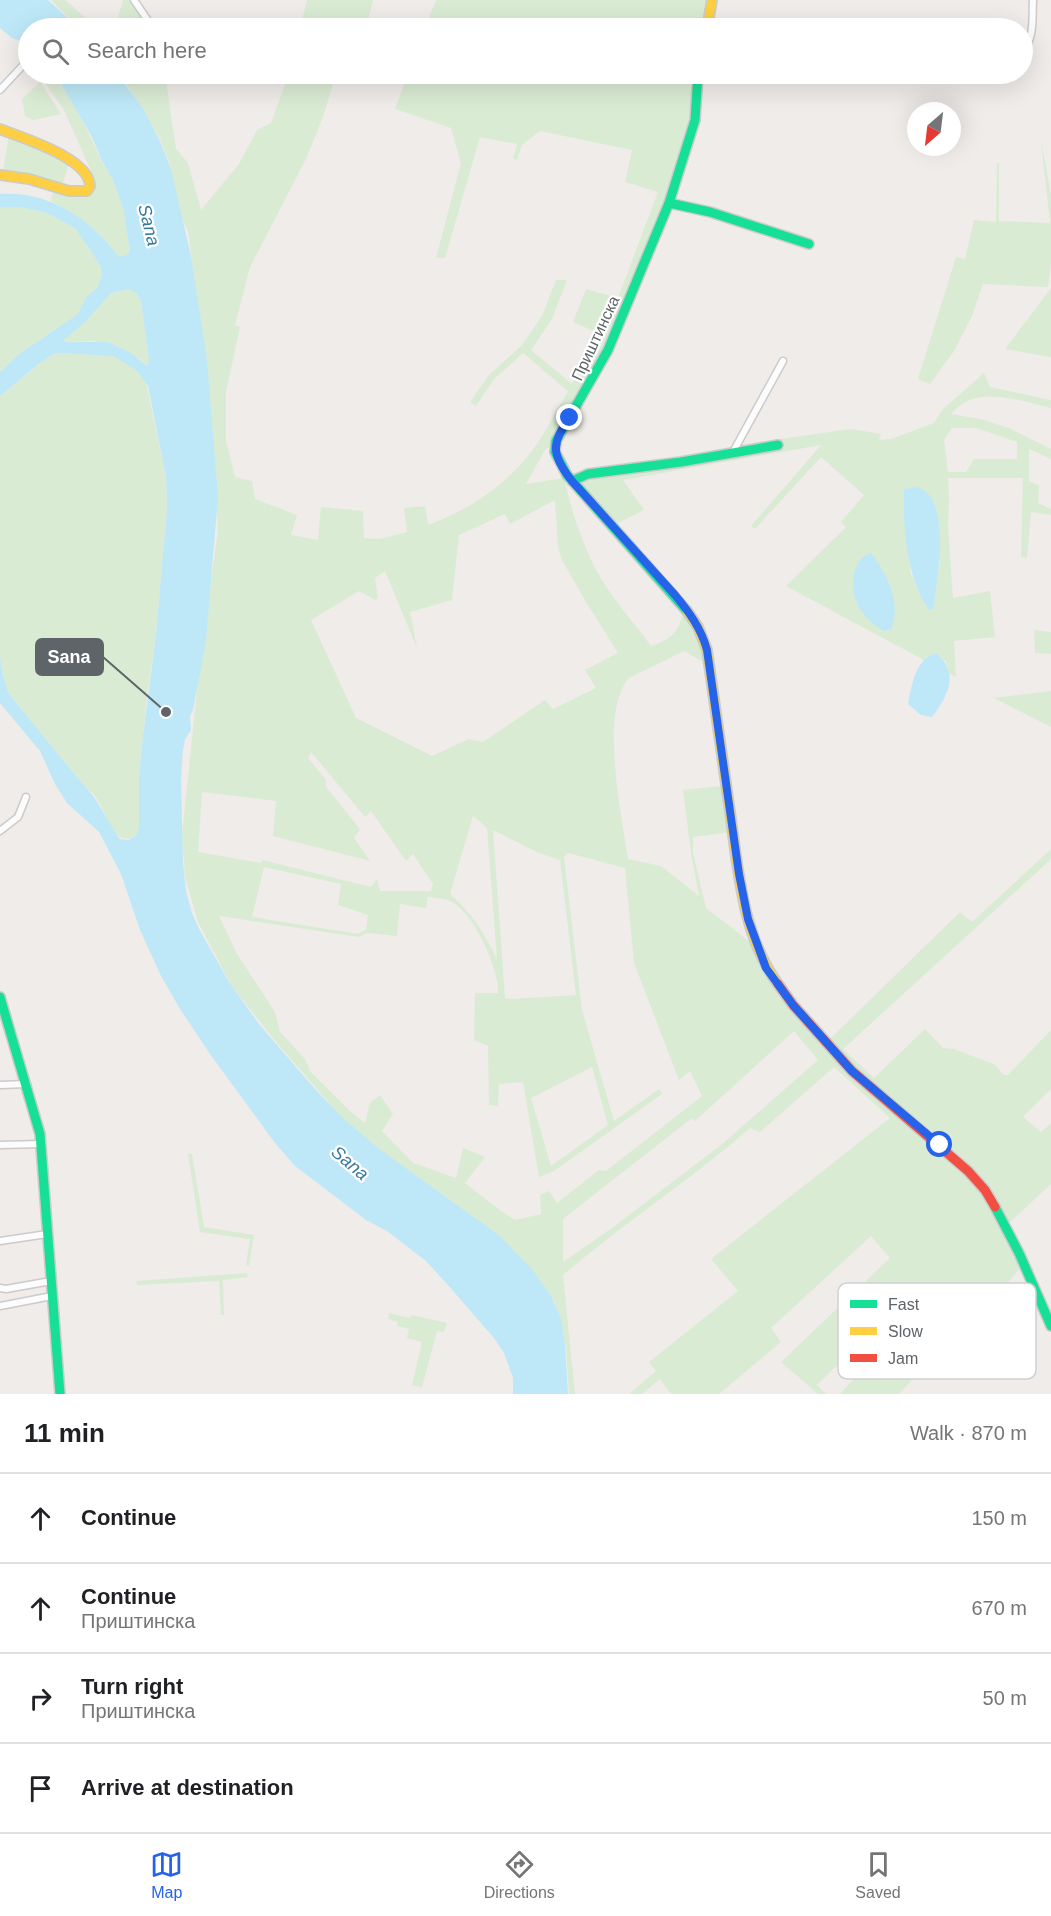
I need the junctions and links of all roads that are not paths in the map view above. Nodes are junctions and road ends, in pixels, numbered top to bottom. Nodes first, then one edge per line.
1 (134, 0) edge
2 (712, 0) edge
3 (1033, 0) edge
4 (146, 18) edge
5 (709, 18) edge
6 (1033, 18) edge
7 (18, 71) edge
8 (697, 84) edge
9 (0, 90) edge
10 (0, 129) edge
11 (0, 175) edge
12 (669, 202) junction
13 (809, 244) dead end
14 (783, 361) dead end
15 (778, 445) dead end
16 (733, 453) junction
17 (572, 481) junction
18 (26, 797) dead end
19 (0, 831) edge
20 (0, 997) edge
21 (3, 1017) edge
22 (27, 1084) junction
23 (0, 1085) edge
24 (41, 1144) junction
25 (0, 1145) edge
26 (47, 1234) junction
27 (0, 1241) edge
28 (51, 1281) junction
29 (1032, 1283) edge
30 (0, 1288) edge
31 (1036, 1292) edge
32 (52, 1296) junction
33 (0, 1306) edge
34 (1051, 1326) edge
35 (60, 1394) edge

1 - 4 street
2 - 5 street
3 - 6 street
7 - 9 street
8 - 12 street, Приштинска
10 - 11 street
12 - 13 street
12 - 17 street, Приштинска
14 - 16 street
15 - 16 street
16 - 17 street
17 - 29 street, Приштинска
18 - 19 street
20 - 21 street
21 - 22 street
22 - 23 street
22 - 24 street
24 - 25 street
24 - 26 street
26 - 27 street
26 - 28 street
28 - 30 street
28 - 32 street
31 - 34 street, Приштинска
32 - 33 street
32 - 35 street

